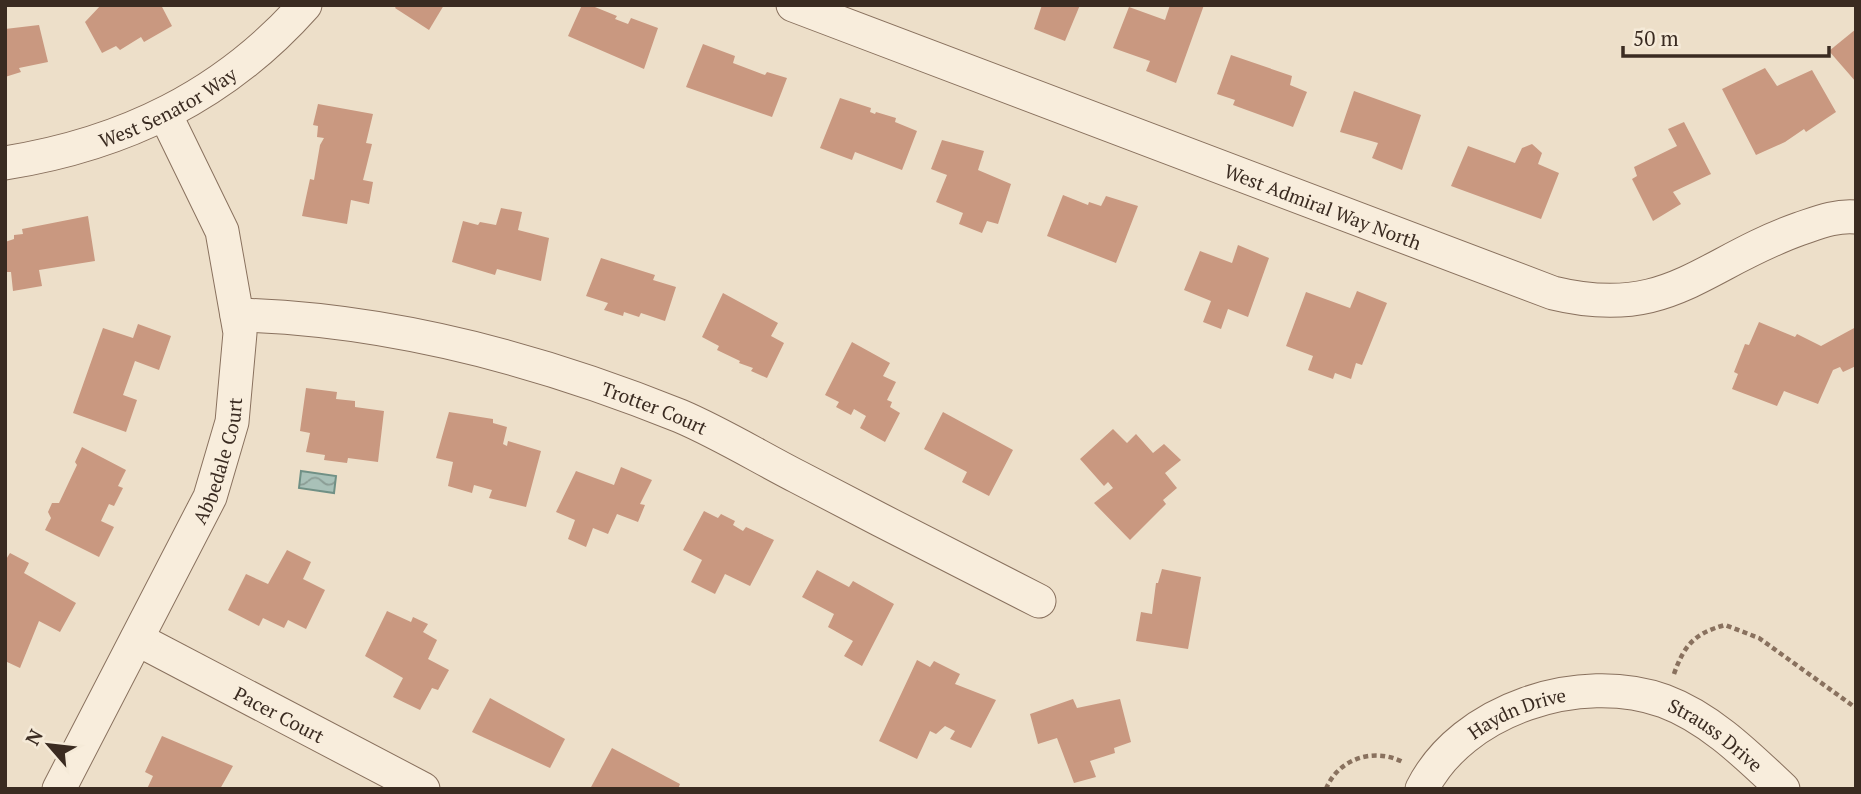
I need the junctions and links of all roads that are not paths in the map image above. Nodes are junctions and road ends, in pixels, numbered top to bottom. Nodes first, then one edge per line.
1 (305, 5) edge
2 (793, 5) edge
3 (165, 114) junction
4 (5, 163) edge
5 (1856, 217) edge
6 (237, 315) junction
7 (1038, 601) dead end
8 (137, 639) junction
9 (1652, 698) joint
10 (1425, 782) edge
11 (59, 789) edge
12 (423, 789) edge
13 (1783, 789) edge

1 - 3 street, West Senator Way
2 - 5 street, West Admiral Way North
3 - 4 street, West Senator Way
3 - 6 street, Abbedale Court
6 - 7 street, Trotter Court
6 - 8 street, Abbedale Court
8 - 11 street, Abbedale Court
8 - 12 street, Pacer Court
9 - 10 street, Haydn Drive
9 - 13 street, Strauss Drive

